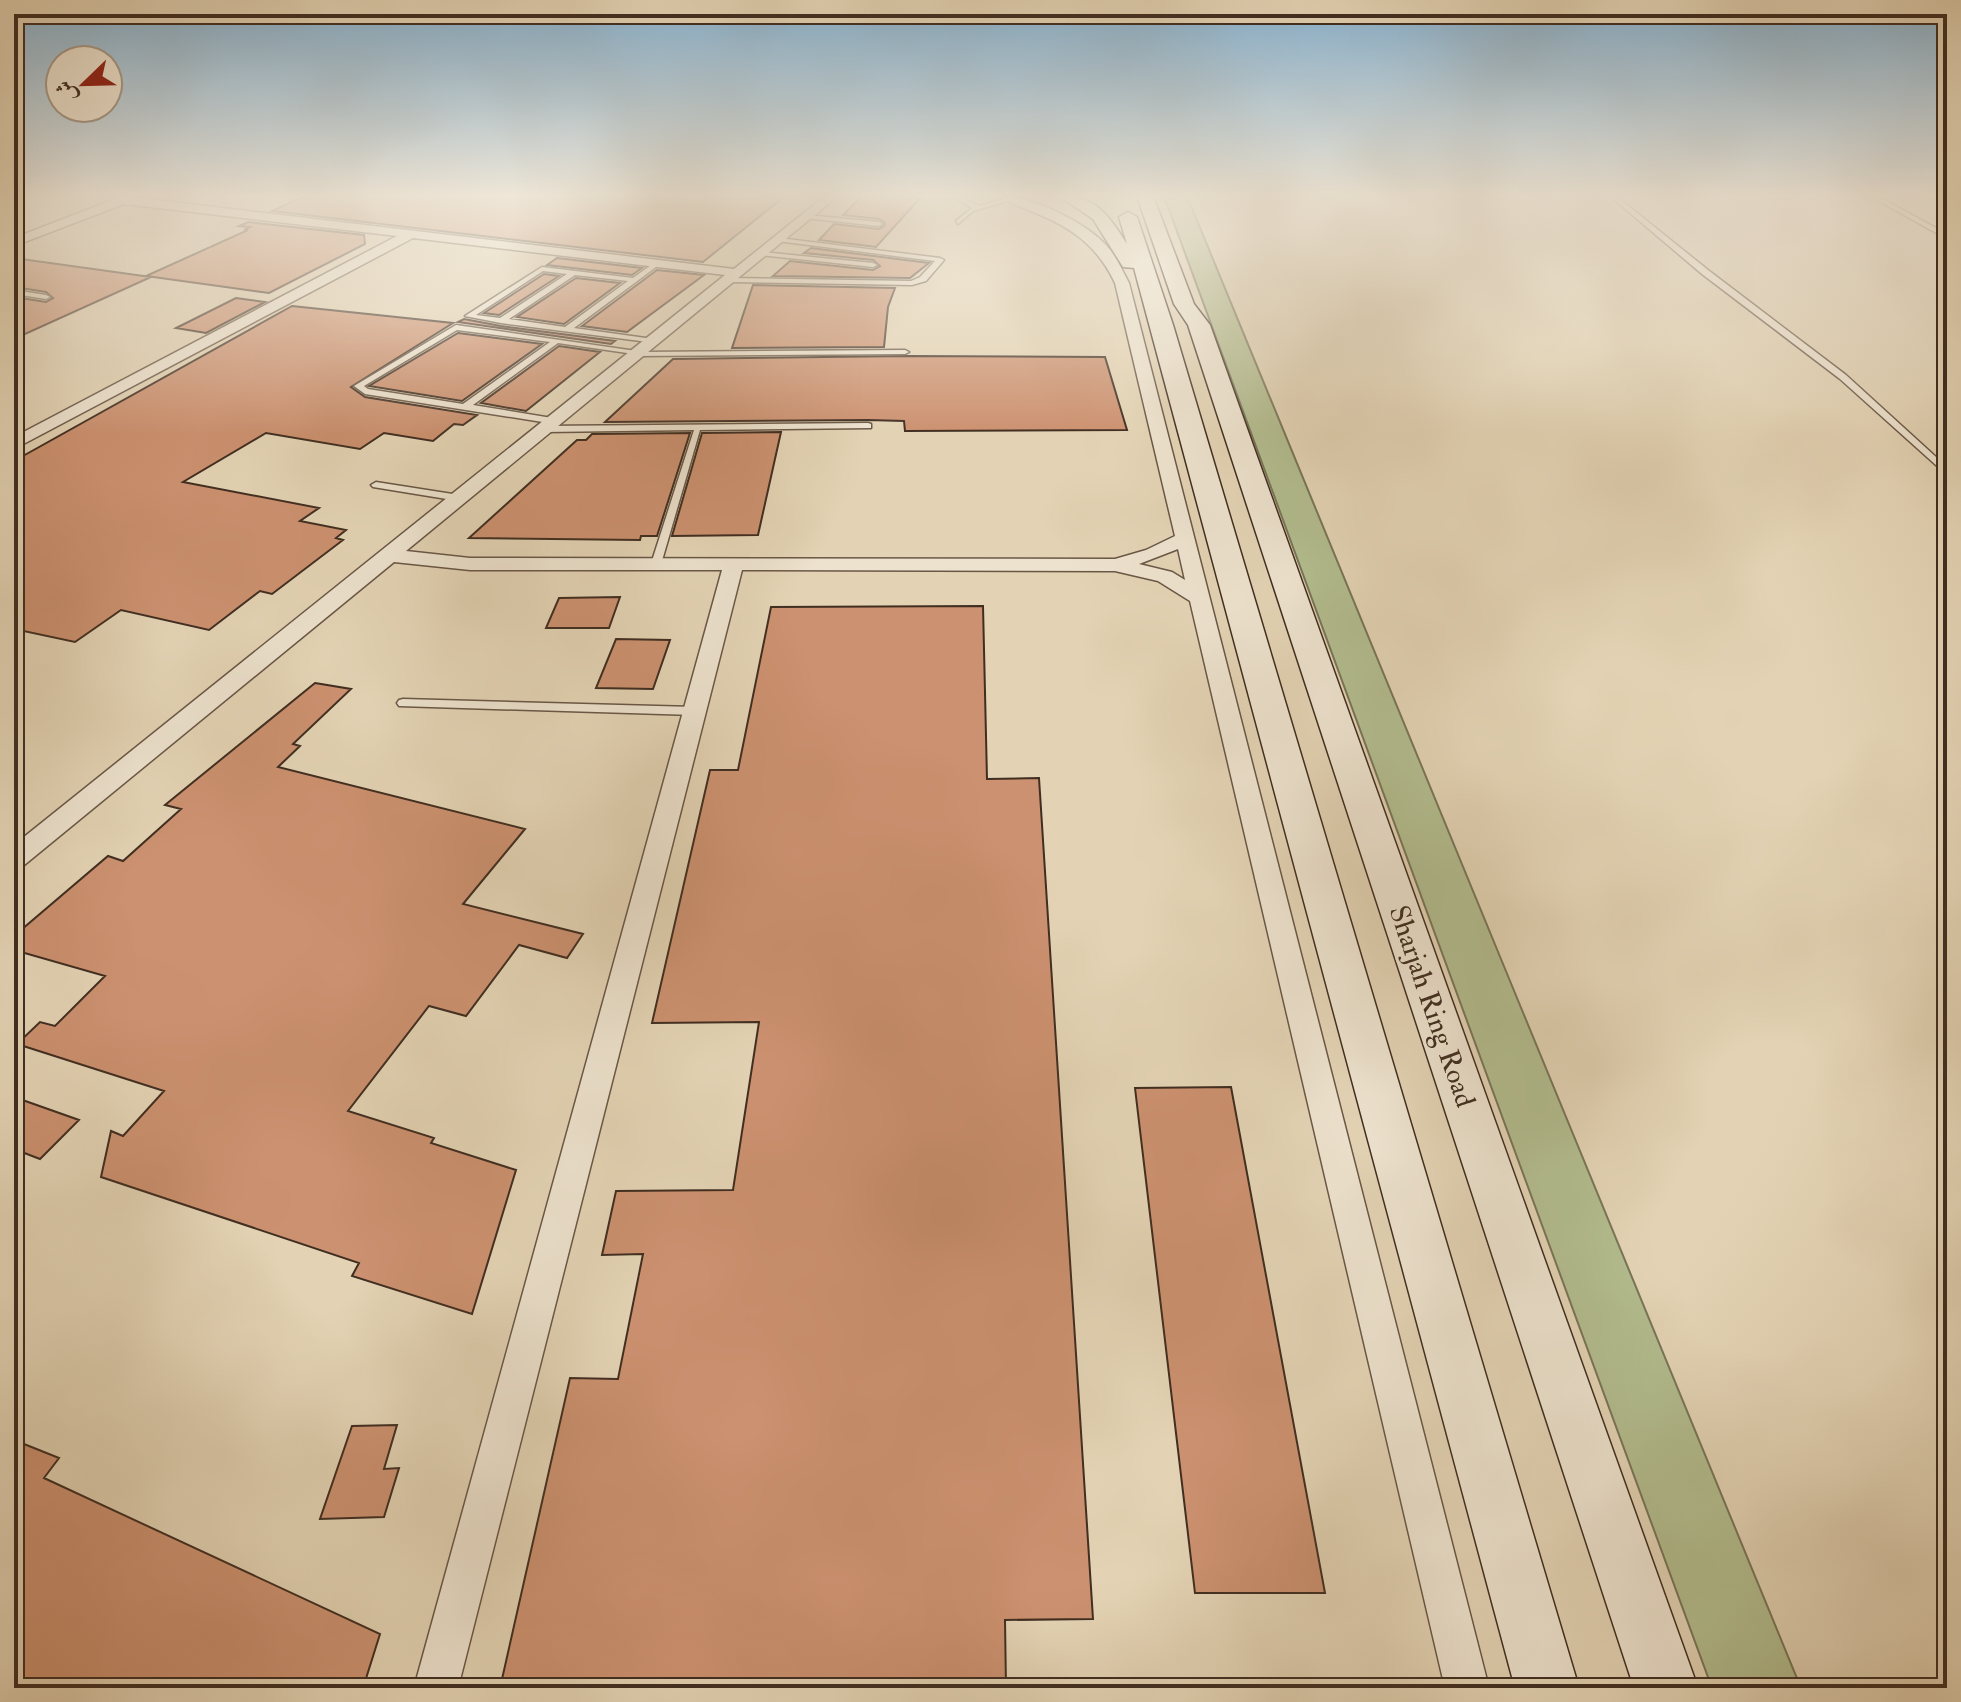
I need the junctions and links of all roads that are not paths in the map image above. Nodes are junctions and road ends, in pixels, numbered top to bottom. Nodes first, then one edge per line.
1 (333, 275) edge
2 (529, 275) edge
3 (570, 275) edge
4 (600, 275) edge
5 (640, 275) edge
6 (724, 275) edge
7 (926, 275) edge
8 (1117, 275) edge
9 (1135, 275) edge
10 (1158, 275) edge
11 (1174, 275) edge
12 (1190, 275) edge
13 (1710, 275) edge
14 (733, 277) junction
15 (634, 280) junction
16 (14, 292) edge
17 (46, 297) dead end
18 (501, 321) junction
19 (1181, 325) junction
20 (566, 330) junction
21 (558, 340) junction
22 (643, 349) junction
23 (905, 352) dead end
24 (466, 406) junction
25 (550, 425) junction
26 (868, 426) dead end
27 (697, 432) dead end
28 (14, 444) edge
29 (1947, 472) edge
30 (376, 485) dead end
31 (459, 498) junction
32 (1184, 539) junction
33 (388, 555) junction
34 (734, 563) junction
35 (656, 564) junction
36 (1115, 565) junction
37 (1199, 598) junction
38 (403, 703) dead end
39 (694, 711) junction
40 (14, 859) edge
41 (436, 1688) edge
42 (1467, 1688) edge
43 (1547, 1688) edge
44 (1666, 1688) edge

1 - 28 street
2 - 18 lane
3 - 18 lane
4 - 15 lane
5 - 15 lane
6 - 14 street
7 - 14 lane
8 - 32 street
9 - 19 street
10 - 19 street
11 - 19 street
12 - 19 street
13 - 29 lane
14 - 22 street
15 - 20 lane
16 - 17 lane
18 - 20 lane
19 - 43 street
19 - 44 street, Sharjah Ring Road
20 - 22 lane
21 - 22 lane
21 - 24 lane
21 - 24 lane
22 - 23 lane
22 - 25 street
24 - 25 lane
25 - 26 lane
25 - 31 street
27 - 35 lane
30 - 31 lane
31 - 33 street
32 - 36 street
32 - 37 street
33 - 35 street
33 - 40 street
34 - 35 street
34 - 36 street
34 - 39 street
36 - 37 street
37 - 42 street
38 - 39 lane
39 - 41 street

